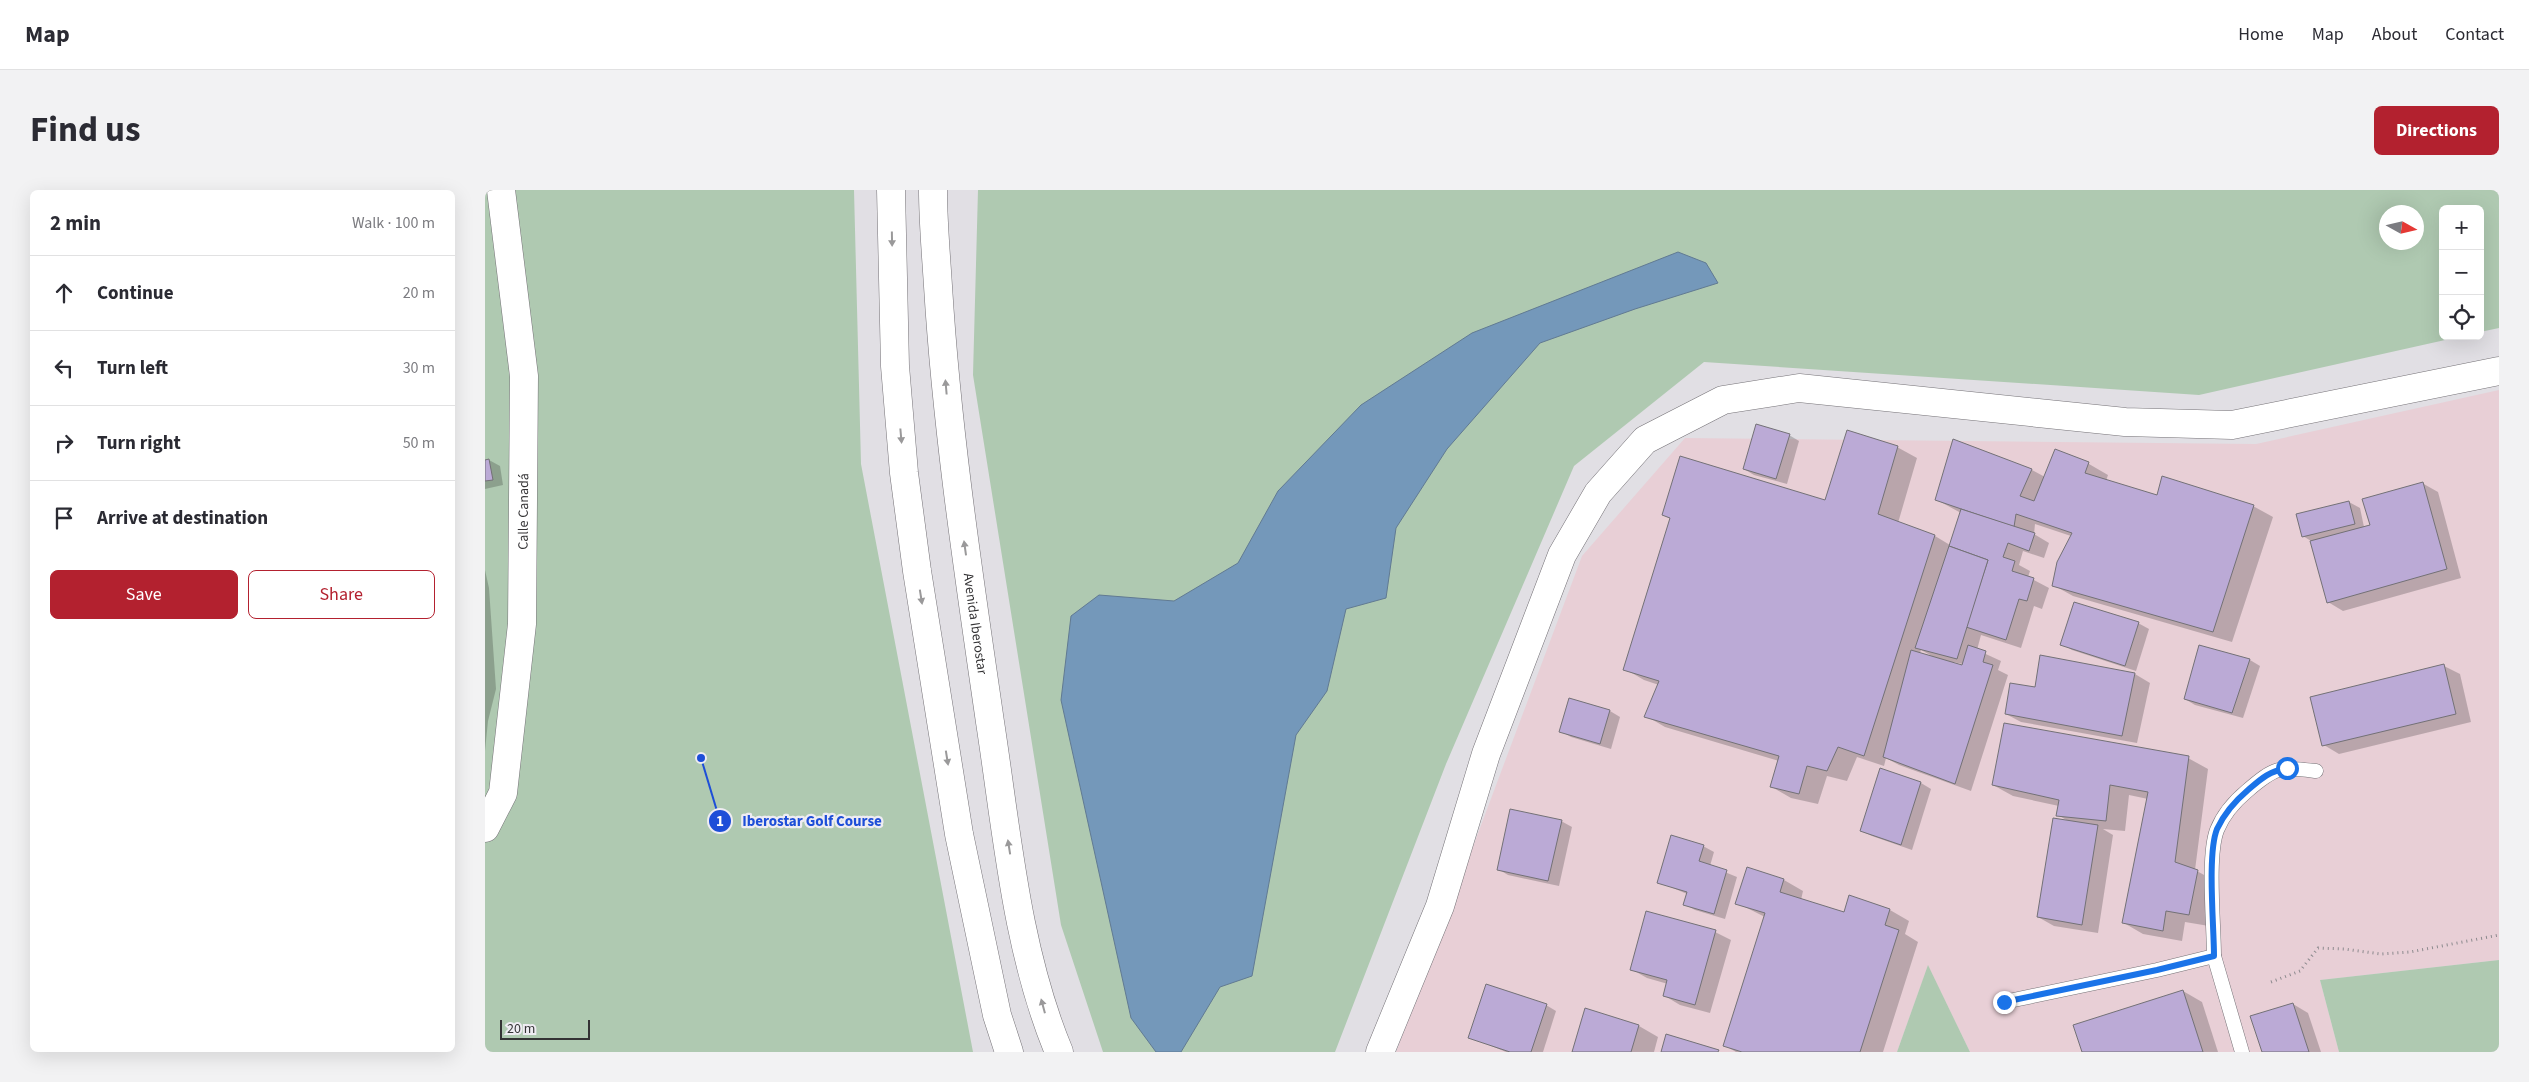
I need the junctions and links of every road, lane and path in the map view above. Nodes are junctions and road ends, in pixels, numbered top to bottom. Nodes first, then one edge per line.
1 (501, 190) edge
2 (891, 190) edge
3 (933, 190) edge
4 (2499, 371) edge
5 (2316, 771) dead end
6 (485, 828) edge
7 (2499, 935) edge
8 (2214, 956) junction
9 (2271, 982) dead end
10 (2004, 1002) dead end
11 (1009, 1052) edge
12 (1059, 1052) edge
13 (1380, 1052) edge
14 (2242, 1052) edge

1 - 6 street, Calle Canadá
2 -> 11 street
12 -> 3 street, Avenida Iberostar
4 - 13 street
5 - 8 lane
7 - 9 path
8 - 10 lane
8 - 14 lane

